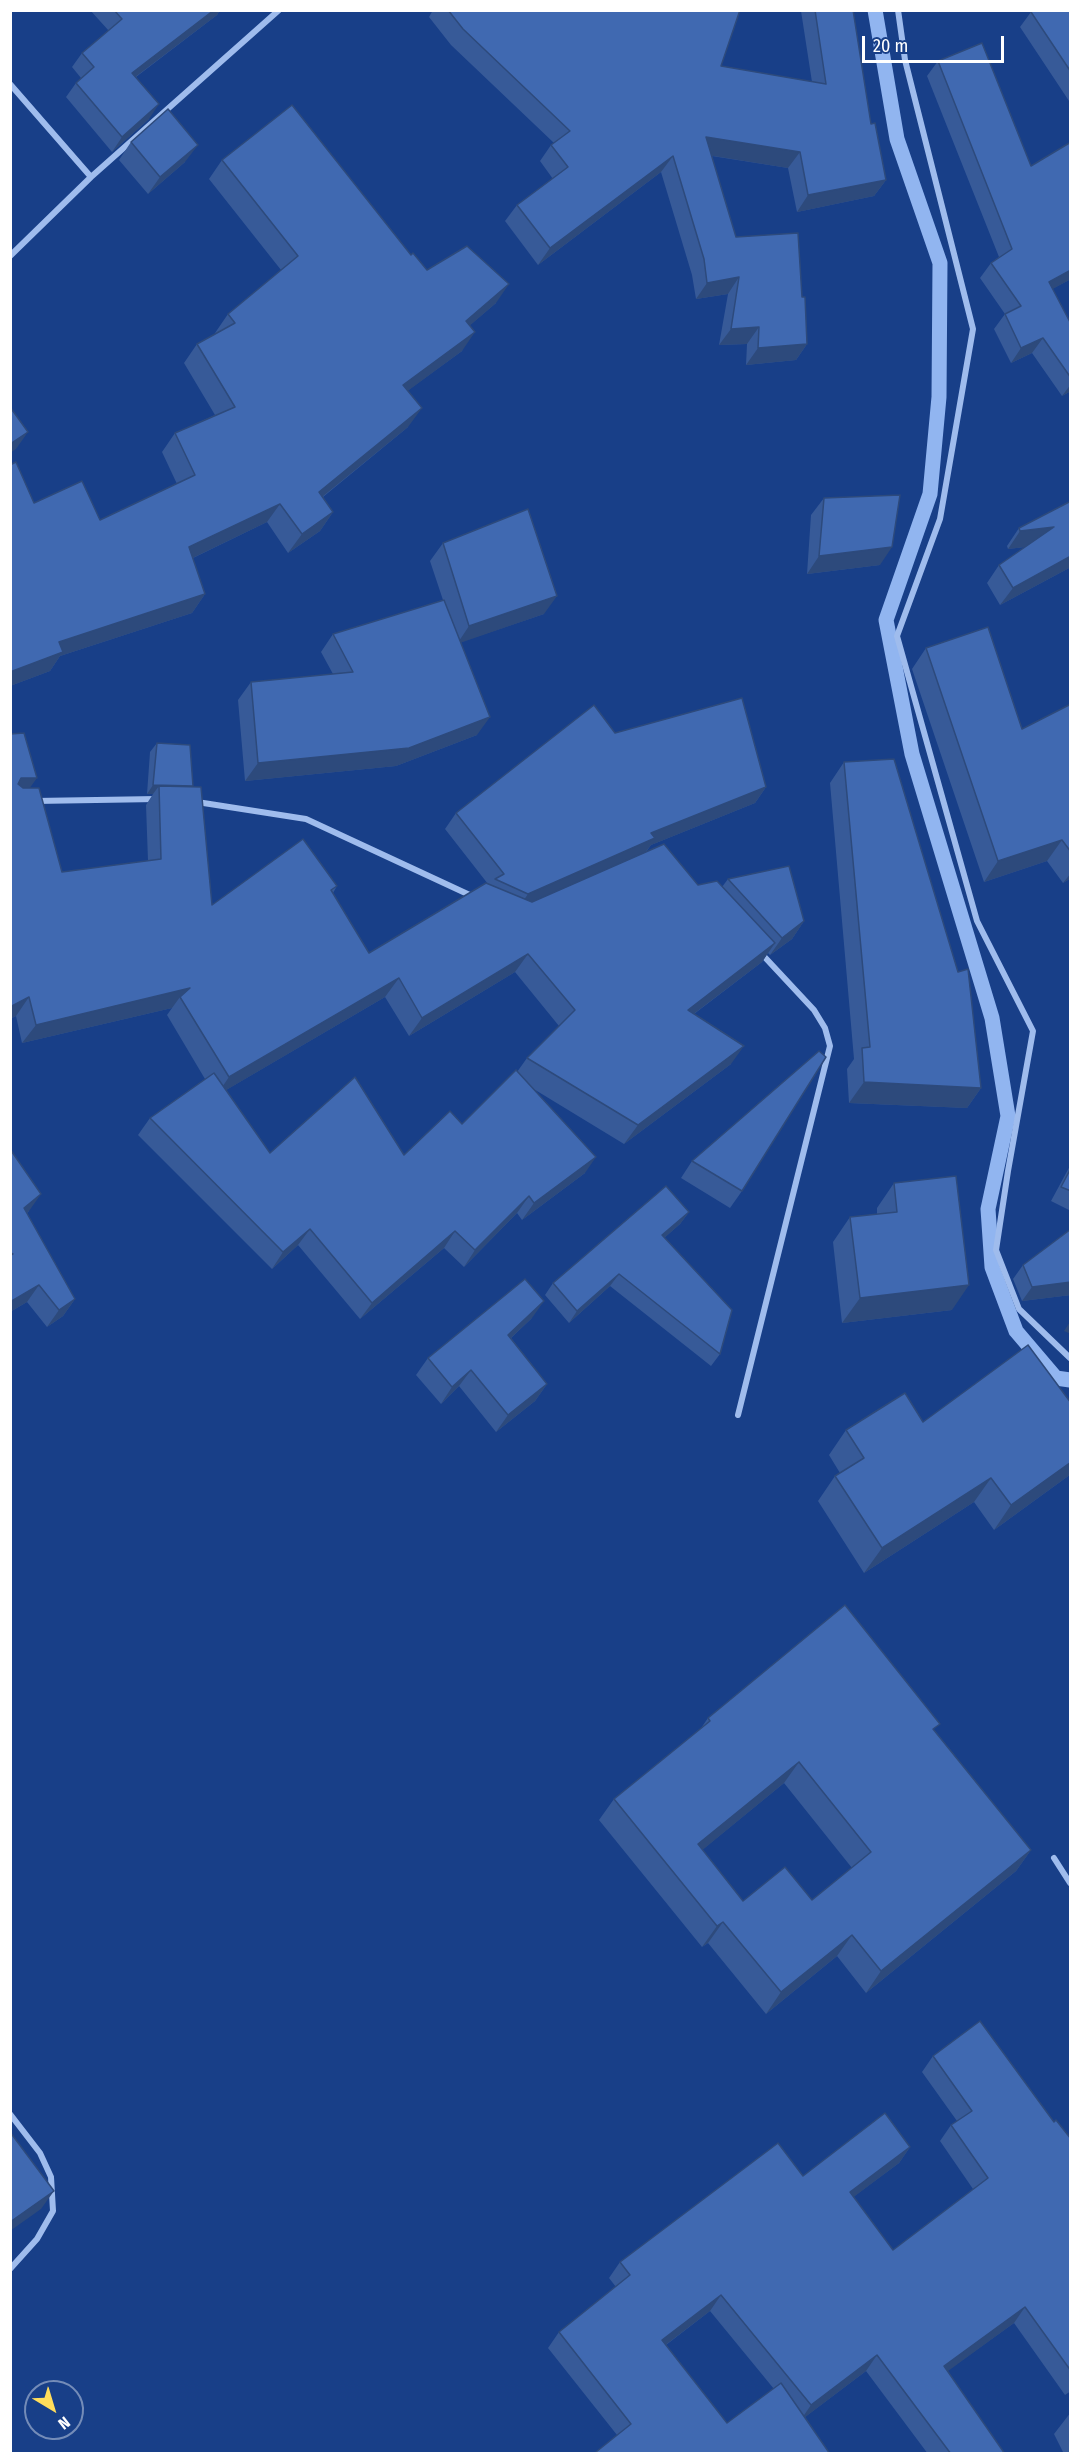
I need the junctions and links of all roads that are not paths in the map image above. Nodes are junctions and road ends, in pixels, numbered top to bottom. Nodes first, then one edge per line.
1 (279, 10) edge
2 (898, 10) edge
3 (10, 84) edge
4 (91, 177) junction
5 (10, 256) edge
6 (165, 799) edge
7 (22, 801) edge
8 (189, 801) edge
9 (486, 902) edge
10 (752, 943) edge
11 (1071, 1358) edge
12 (738, 1415) dead end
13 (1054, 1858) dead end
14 (1071, 1883) edge
15 (10, 2114) edge
16 (10, 2270) edge

1 - 4 street
2 - 11 street
3 - 4 street
4 - 5 street
6 - 7 street
8 - 9 street
10 - 12 street
13 - 14 street
15 - 16 street

